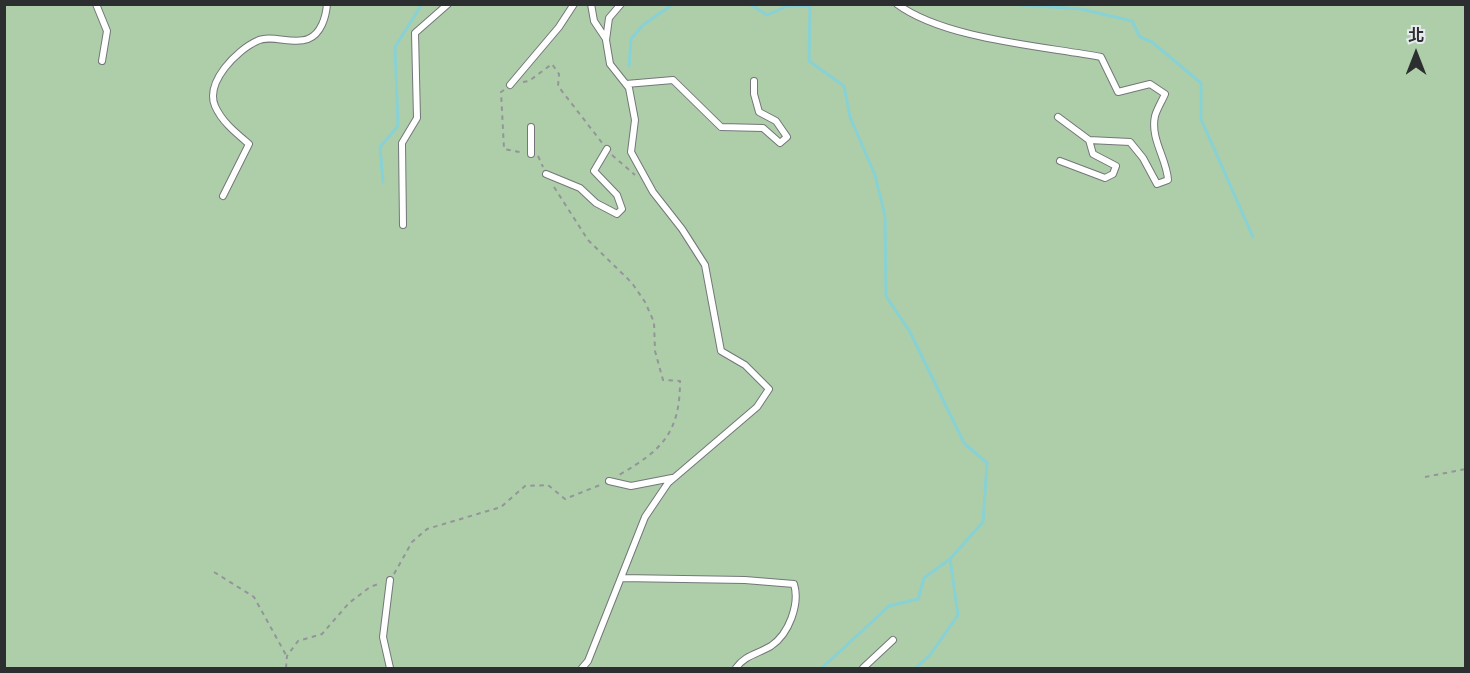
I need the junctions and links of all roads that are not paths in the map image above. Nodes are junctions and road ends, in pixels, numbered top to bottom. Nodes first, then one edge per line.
1 (96, 4) edge
2 (327, 4) edge
3 (448, 4) edge
4 (574, 4) edge
5 (591, 4) edge
6 (621, 4) edge
7 (897, 4) edge
8 (606, 40) junction
9 (102, 61) dead end
10 (754, 81) dead end
11 (626, 84) junction
12 (510, 85) road end
13 (1058, 117) dead end
14 (531, 127) dead end
15 (1089, 140) junction
16 (607, 149) road end
17 (531, 154) road end
18 (1060, 161) dead end
19 (546, 174) road end
20 (223, 196) dead end
21 (403, 225) dead end
22 (674, 478) junction
23 (609, 481) road end
24 (621, 578) junction
25 (390, 580) road end
26 (893, 640) dead end
27 (390, 669) edge
28 (582, 669) edge
29 (736, 669) edge
30 (862, 669) edge

1 - 9 lane
2 - 20 lane
3 - 21 lane
4 - 12 lane
5 - 8 lane
6 - 8 lane
7 - 15 lane
8 - 11 lane
10 - 11 lane
11 - 22 lane
13 - 15 lane
14 - 17 lane
15 - 18 lane
16 - 19 lane
22 - 23 lane
22 - 24 lane
24 - 28 lane
24 - 29 lane
25 - 27 lane
26 - 30 lane

